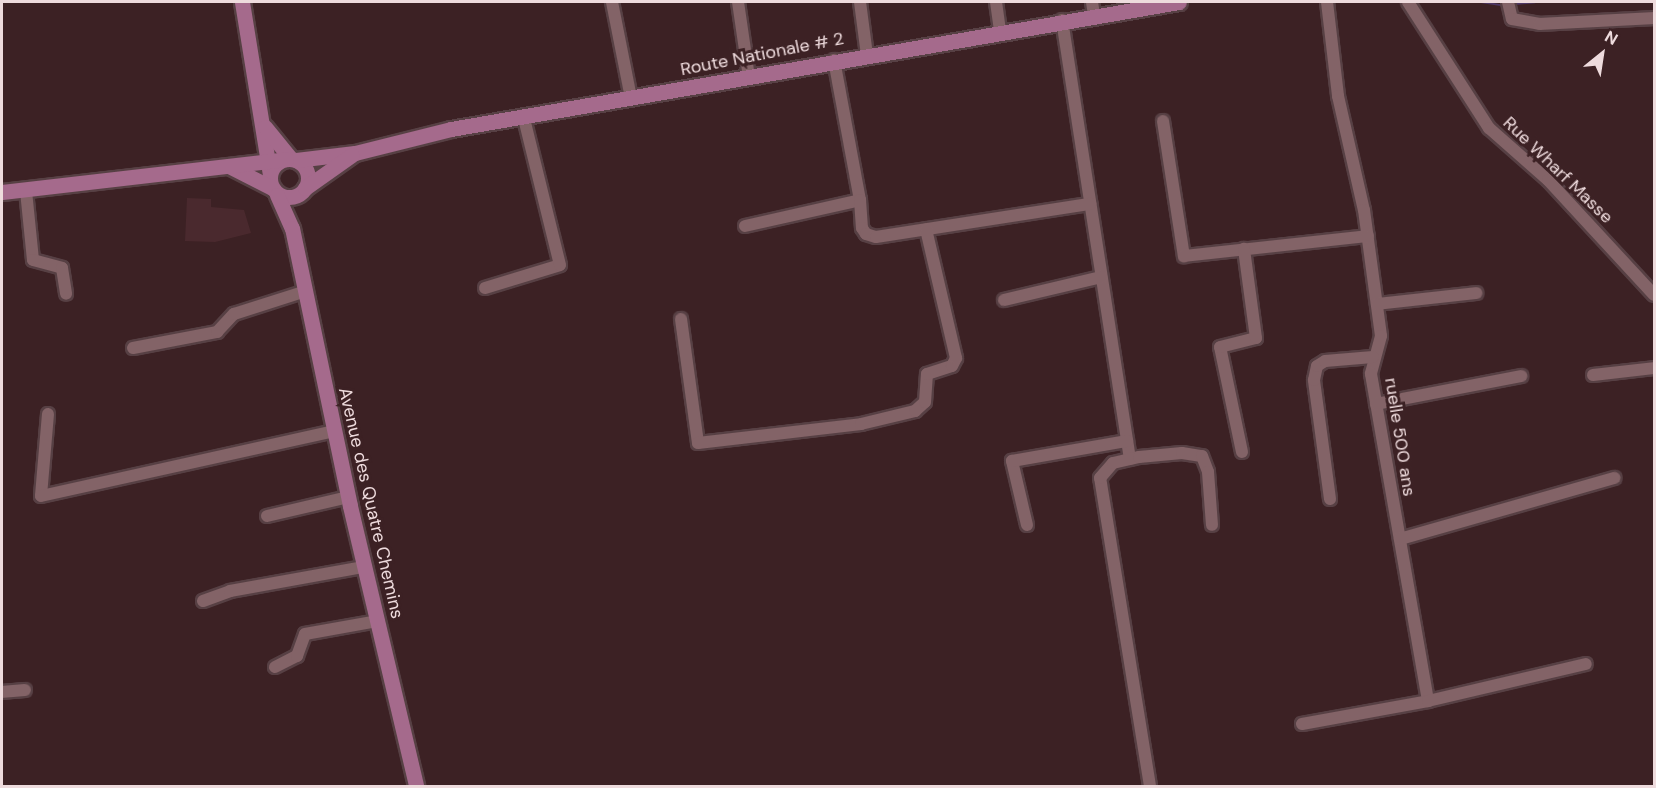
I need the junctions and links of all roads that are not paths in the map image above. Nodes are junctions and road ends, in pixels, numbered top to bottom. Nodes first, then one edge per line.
1 (242, 2) edge
2 (612, 2) edge
3 (738, 2) edge
4 (860, 2) edge
5 (996, 2) edge
6 (1172, 2) edge
7 (1327, 2) edge
8 (1408, 2) edge
9 (1508, 2) edge
10 (1093, 8) edge
11 (1654, 18) edge
12 (1062, 20) junction
13 (1000, 30) junction
14 (867, 55) junction
15 (834, 60) junction
16 (750, 77) junction
17 (631, 98) junction
18 (524, 118) junction
19 (260, 119) junction
20 (1163, 121) dead end
21 (355, 153) junction
22 (291, 159) junction
23 (226, 165) junction
24 (272, 179) junction
25 (304, 189) junction
26 (26, 190) junction
27 (2, 192) edge
28 (860, 200) junction
29 (1090, 204) junction
30 (746, 226) dead end
31 (292, 228) junction
32 (926, 229) junction
33 (1368, 236) junction
34 (1244, 249) junction
35 (1101, 277) junction
36 (485, 288) dead end
37 (306, 291) junction
38 (1476, 293) dead end
39 (66, 294) dead end
40 (1654, 295) edge
41 (1004, 300) dead end
42 (1377, 304) junction
43 (681, 319) dead end
44 (133, 348) dead end
45 (1373, 357) junction
46 (1654, 368) edge
47 (1593, 375) dead end
48 (1521, 376) dead end
49 (1377, 404) junction
50 (48, 414) dead end
51 (334, 431) junction
52 (1127, 441) junction
53 (1242, 452) dead end
54 (1130, 459) junction
55 (1614, 478) dead end
56 (348, 497) junction
57 (1330, 499) dead end
58 (267, 516) dead end
59 (1027, 525) dead end
60 (1212, 525) dead end
61 (1400, 539) junction
62 (364, 567) junction
63 (203, 601) dead end
64 (377, 621) junction
65 (1586, 664) dead end
66 (275, 667) dead end
67 (24, 690) dead end
68 (2, 692) edge
69 (1428, 701) junction
70 (1302, 724) dead end
71 (416, 786) edge
72 (1150, 786) edge

1 - 19 main road, Avenue des Quatre Chemins
2 - 17 street
3 - 16 street
4 - 14 street
5 - 13 street
6 - 10 main road, Route Nationale # 2
7 - 33 street, ruelle 500 ans
8 - 40 street, Rue Wharf Masse
9 - 11 street
10 - 12 main road, Route Nationale # 2
12 - 13 main road, Route Nationale # 2
12 - 29 street
13 - 14 main road, Route Nationale # 2
14 - 15 main road, Route Nationale # 2
15 - 16 main road, Route Nationale # 2
15 - 28 street
16 - 17 main road, Route Nationale # 2
17 - 18 main road, Route Nationale # 2
18 - 21 main road, Route Nationale # 2
18 - 36 street
19 - 22 main road
19 - 24 main road, Avenue des Quatre Chemins
20 - 34 street
21 - 22 main road, Route Nationale # 2
21 - 25 main road, Route Nationale # 2
22 - 24 main road
22 - 25 main road
23 - 24 main road
23 - 24 main road
23 - 26 main road
24 - 25 main road
24 - 31 main road, Avenue des Quatre Chemins
25 - 31 main road, Avenue des Quatre Chemins
26 - 27 main road
26 - 39 street
28 - 30 street
28 - 32 street
29 - 32 street
29 - 35 street
31 - 37 main road, Avenue des Quatre Chemins
32 - 43 street
33 - 34 street
33 - 42 street, ruelle 500 ans
34 - 53 street
35 - 41 street
35 - 52 street
37 - 44 street
37 - 51 main road, Avenue des Quatre Chemins
38 - 42 street
42 - 45 street, ruelle 500 ans
45 - 49 street, ruelle 500 ans
45 - 57 street
46 - 47 street
48 - 49 street
49 - 61 street, ruelle 500 ans
50 - 51 street
51 - 56 main road, Avenue des Quatre Chemins
52 - 54 street
52 - 59 street
54 - 60 street
54 - 72 street
55 - 61 street
56 - 58 street
56 - 62 main road, Avenue des Quatre Chemins
61 - 69 street, ruelle 500 ans
62 - 63 street
62 - 64 main road, Avenue des Quatre Chemins
64 - 66 street
64 - 71 main road, Avenue des Quatre Chemins
65 - 69 street
67 - 68 street
69 - 70 street

